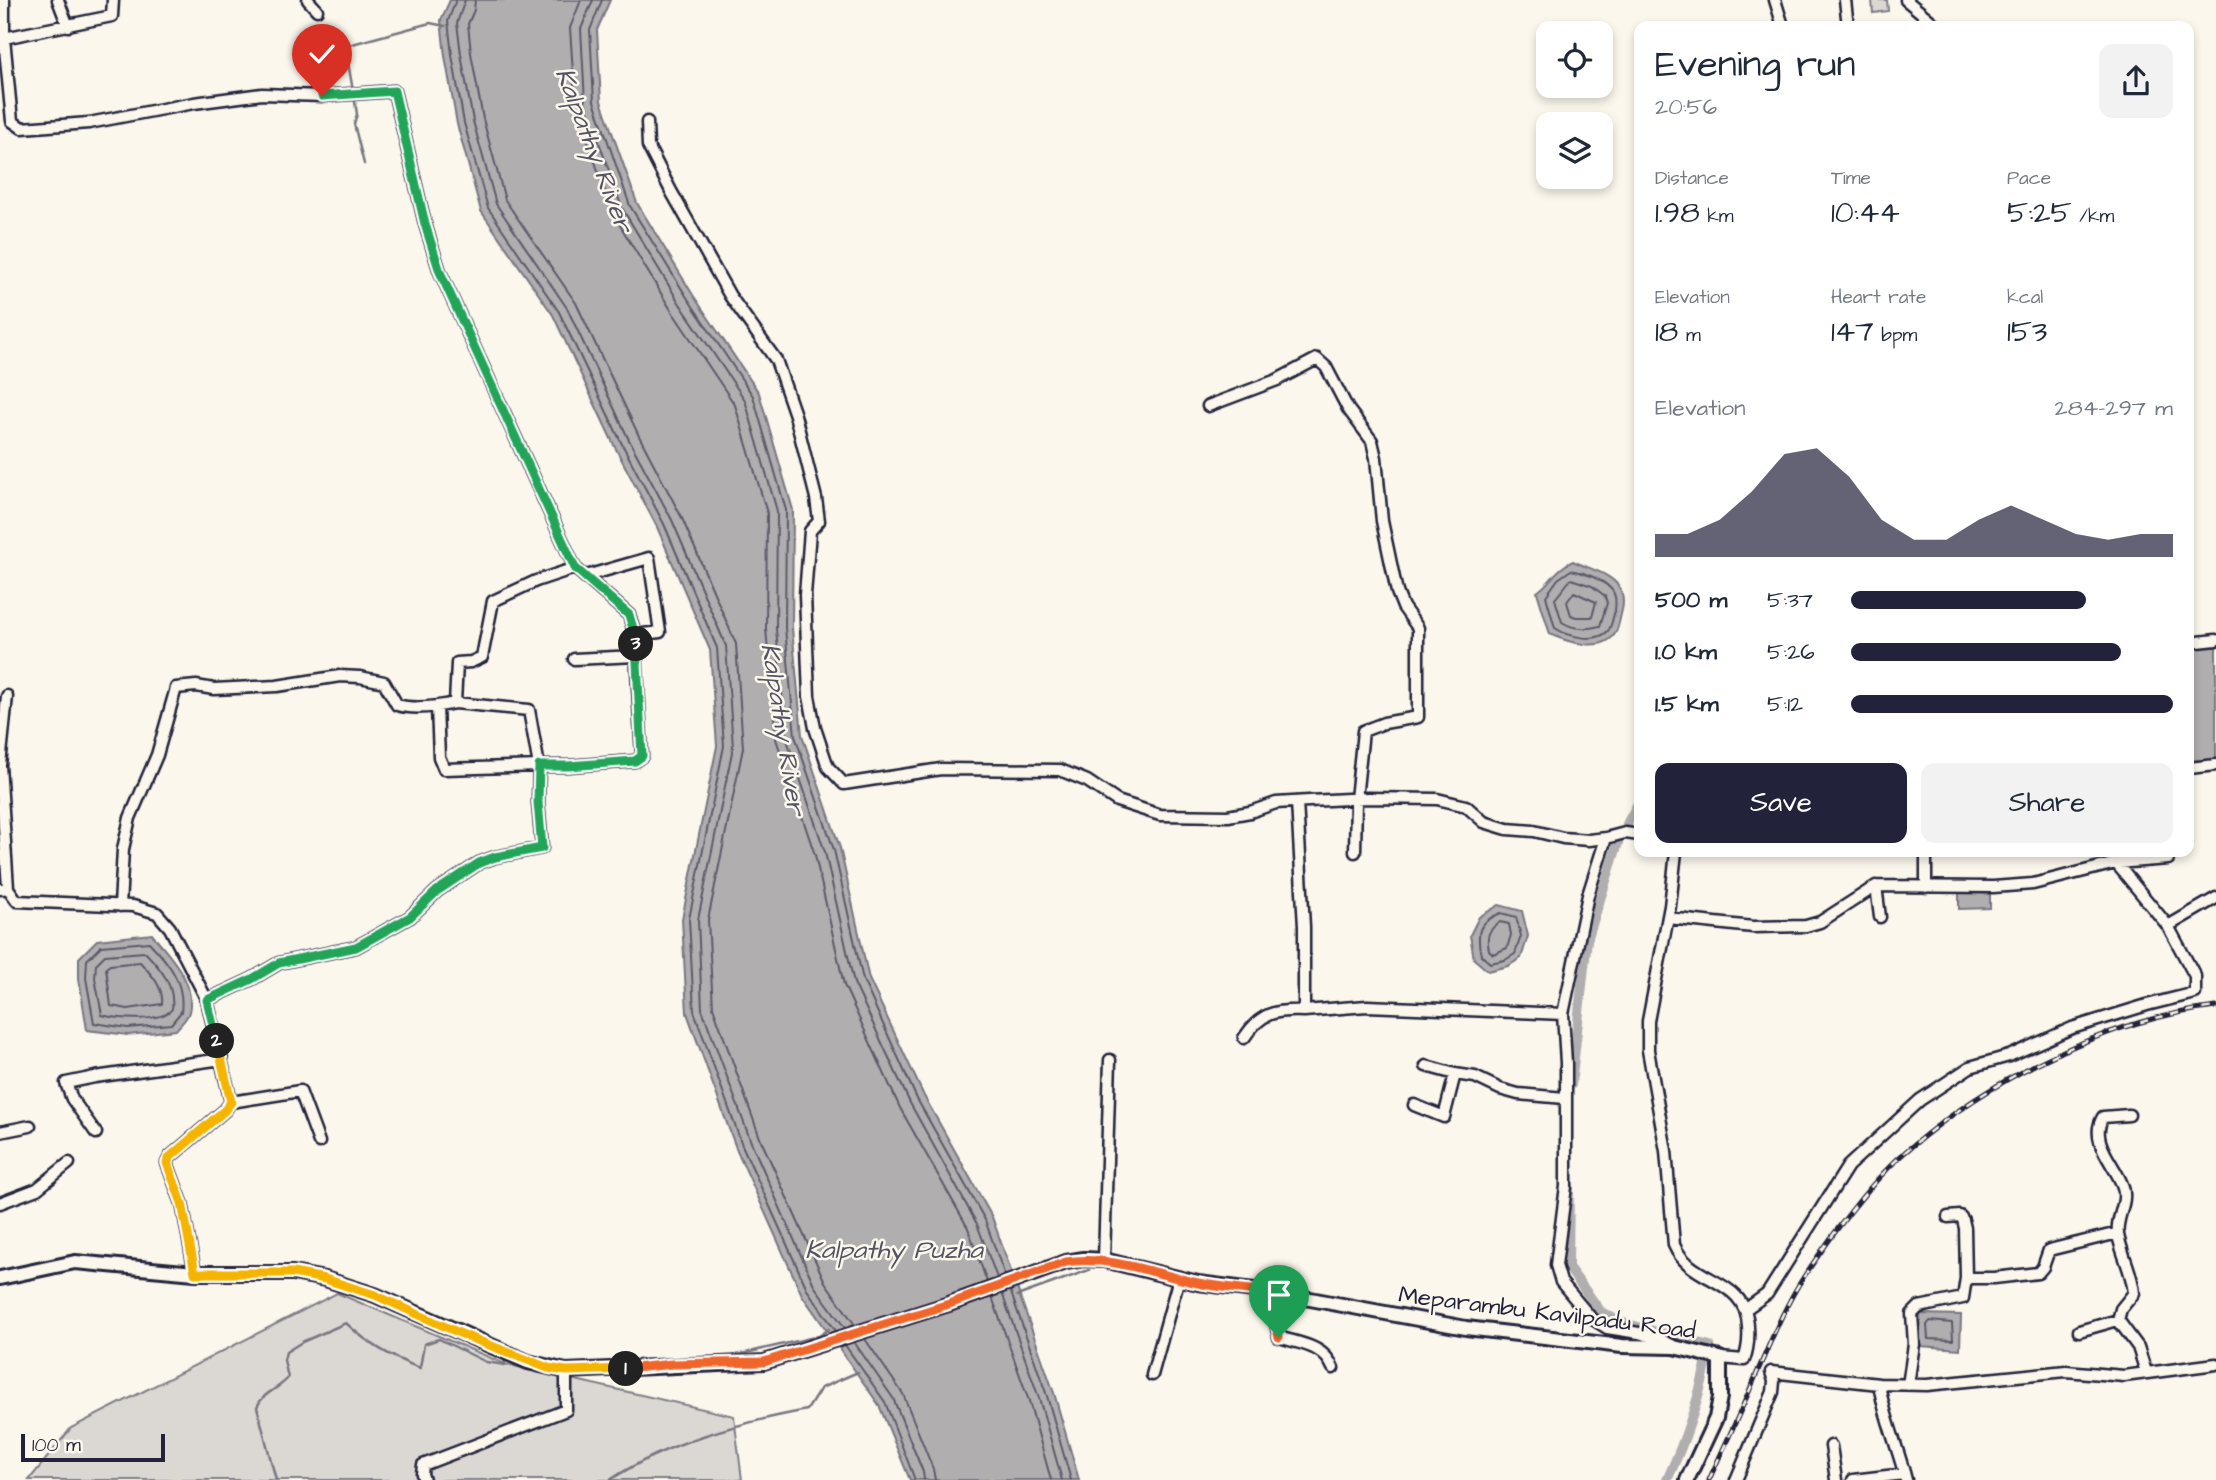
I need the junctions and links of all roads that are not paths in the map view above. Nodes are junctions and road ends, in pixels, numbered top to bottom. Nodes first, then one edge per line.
1 (4, 0) edge
2 (58, 0) edge
3 (113, 0) edge
4 (308, 0) edge
5 (1775, 0) edge
6 (1845, 0) edge
7 (1906, 0) edge
8 (317, 10) dead end
9 (1781, 21) edge
10 (1847, 21) edge
11 (1931, 21) edge
12 (68, 26) junction
13 (2, 38) edge
14 (647, 122) dead end
15 (1208, 406) dead end
16 (575, 568) junction
17 (586, 576) junction
18 (635, 635) junction
19 (2216, 640) edge
20 (2194, 642) edge
21 (636, 656) junction
22 (574, 659) dead end
23 (6, 695) dead end
24 (455, 703) junction
25 (437, 707) junction
26 (2216, 765) edge
27 (539, 766) junction
28 (2194, 767) edge
29 (1356, 799) junction
30 (1297, 802) junction
31 (1634, 834) edge
32 (1606, 838) junction
33 (1355, 852) dead end
34 (1675, 857) edge
35 (1926, 857) edge
36 (2168, 857) edge
37 (2116, 863) junction
38 (1876, 886) junction
39 (1926, 887) junction
40 (4, 888) edge
41 (2216, 898) edge
42 (120, 906) junction
43 (1668, 918) junction
44 (1881, 918) dead end
45 (2168, 926) junction
46 (207, 1000) junction
47 (1304, 1011) junction
48 (1563, 1014) junction
49 (1244, 1038) dead end
50 (222, 1059) junction
51 (1110, 1060) dead end
52 (1426, 1066) dead end
53 (1455, 1074) junction
54 (1565, 1098) junction
55 (231, 1102) junction
56 (1414, 1105) dead end
57 (2129, 1115) dead end
58 (30, 1126) dead end
59 (0, 1132) edge
60 (96, 1133) dead end
61 (319, 1142) dead end
62 (69, 1163) dead end
63 (0, 1203) edge
64 (1948, 1217) dead end
65 (2118, 1233) junction
66 (1104, 1260) junction
67 (195, 1273) junction
68 (0, 1278) edge
69 (1179, 1278) junction
70 (1966, 1278) junction
71 (1278, 1293) junction
72 (1745, 1309) junction
73 (2118, 1320) junction
74 (2079, 1331) dead end
75 (1674, 1347) junction
76 (1720, 1358) junction
77 (2216, 1364) edge
78 (1333, 1368) dead end
79 (566, 1371) junction
80 (2146, 1372) junction
81 (1152, 1375) dead end
82 (1879, 1384) junction
83 (1908, 1385) junction
84 (1831, 1446) dead end
85 (1905, 1477) edge
86 (424, 1480) edge
87 (1687, 1480) edge
88 (1736, 1480) edge
89 (1836, 1480) edge
90 (1853, 1480) edge

1 - 13 street
2 - 12 street
3 - 12 street
4 - 8 street
5 - 9 street
6 - 10 street
7 - 11 street
12 - 13 street
13 - 16 street
14 - 30 street
15 - 29 street
16 - 17 street
16 - 24 street
17 - 18 street
17 - 18 street
18 - 21 street
19 - 20 street
21 - 22 street
21 - 27 street
23 - 40 street
24 - 25 street
24 - 27 street
25 - 27 street
25 - 42 street
26 - 28 street
27 - 46 street
29 - 30 street
29 - 32 street
29 - 33 street
30 - 47 street
31 - 32 street
32 - 48 street
34 - 43 street
35 - 39 street
36 - 37 street
37 - 39 street
37 - 45 street
38 - 39 street
38 - 43 street
38 - 44 street
40 - 42 street
41 - 45 street
42 - 46 street
43 - 72 street
45 - 72 street
46 - 50 street
47 - 48 street
47 - 49 street
48 - 54 street
50 - 55 street
50 - 60 street
51 - 66 street
52 - 53 street
53 - 54 street
53 - 56 street
54 - 75 street
55 - 61 street
55 - 67 street
57 - 65 street
58 - 59 street
62 - 63 street
64 - 70 street
65 - 70 street
65 - 73 street
66 - 69 main road, Meparambu Kavilpadu Road
66 - 79 main road, Meparambu Kavilpadu Road
67 - 68 main road, Meparambu Kavilpadu Road
67 - 79 main road, Meparambu Kavilpadu Road
69 - 71 main road, Meparambu Kavilpadu Road
69 - 81 street
70 - 83 street
71 - 75 main road, Meparambu Kavilpadu Road
71 - 78 street
72 - 76 street, Meparambu Kavilpadu Road
73 - 74 street
73 - 80 street
75 - 76 main road, Meparambu Kavilpadu Road
76 - 87 main road
77 - 80 street
79 - 86 street
80 - 83 street
82 - 83 street
82 - 85 street
82 - 88 street
84 - 89 street
85 - 90 street

